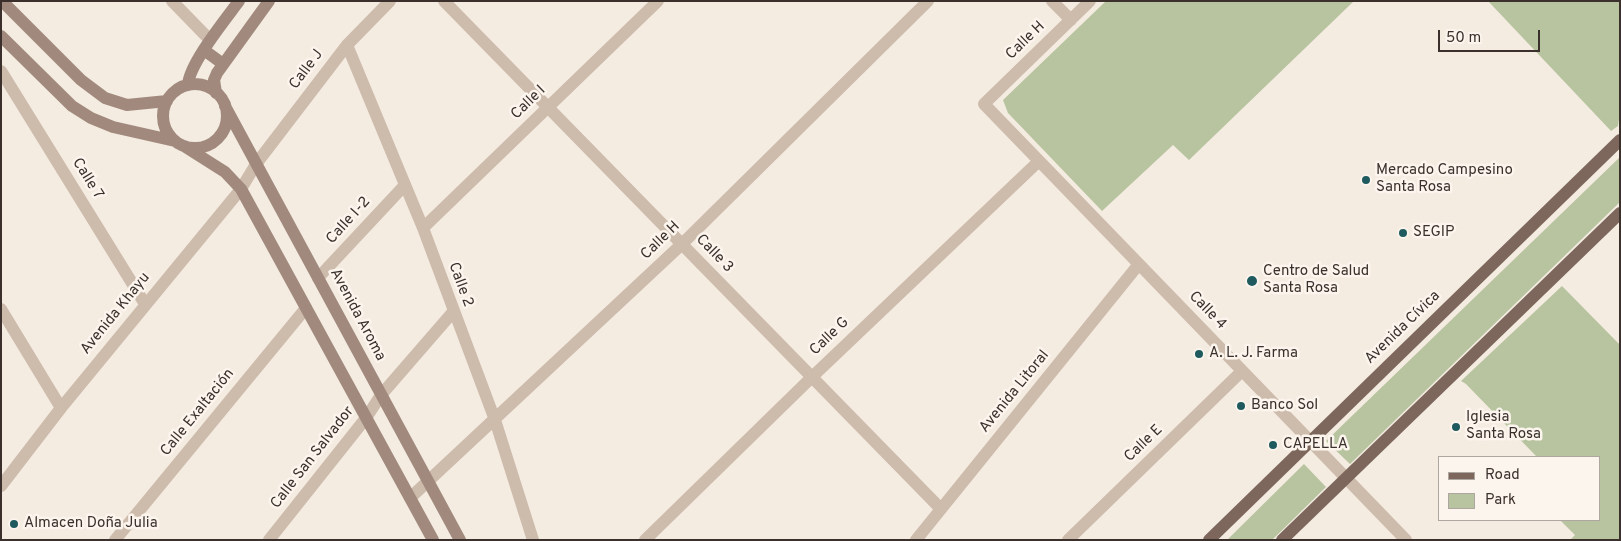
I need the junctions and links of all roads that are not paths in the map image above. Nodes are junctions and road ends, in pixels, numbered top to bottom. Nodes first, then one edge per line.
1 (2, 1) edge
2 (172, 1) edge
3 (239, 1) edge
4 (269, 1) edge
5 (390, 1) edge
6 (444, 1) edge
7 (658, 1) edge
8 (928, 1) edge
9 (1052, 1) edge
10 (1090, 1) edge
11 (1071, 20) junction
12 (1, 36) edge
13 (207, 45) junction
14 (347, 45) junction
15 (223, 64) junction
16 (1, 71) edge
17 (188, 85) junction
18 (216, 93) junction
19 (167, 101) junction
20 (984, 104) joint
21 (225, 106) junction
22 (548, 107) junction
23 (1620, 140) edge
24 (179, 144) junction
25 (1039, 161) junction
26 (256, 164) junction
27 (404, 186) junction
28 (241, 188) junction
29 (1620, 213) edge
30 (423, 228) junction
31 (682, 244) junction
32 (1138, 264) junction
33 (318, 278) junction
34 (145, 304) junction
35 (306, 308) junction
36 (1, 309) edge
37 (453, 312) junction
38 (1242, 371) junction
39 (812, 377) junction
40 (381, 395) junction
41 (61, 408) junction
42 (366, 418) junction
43 (495, 420) junction
44 (1310, 441) junction
45 (1346, 478) junction
46 (429, 482) junction
47 (1, 486) edge
48 (410, 498) junction
49 (941, 509) junction
50 (270, 539) edge
51 (115, 540) edge
52 (433, 540) edge
53 (460, 540) edge
54 (533, 540) edge
55 (645, 540) edge
56 (916, 540) edge
57 (1068, 540) edge
58 (1209, 540) edge
59 (1282, 540) edge
60 (1406, 540) edge

1 - 19 street
2 - 13 street
3 - 13 street
4 - 15 street
5 - 14 street, Calle J
6 - 22 street, Calle 3
7 - 22 street, Calle I
8 - 31 street, Calle H
9 - 11 street
10 - 11 street, Calle H
11 - 20 street, Calle H
12 - 24 street
13 - 15 street
13 - 17 street
14 - 26 street, Calle J
14 - 27 street, Calle 2
15 - 18 street
16 - 34 street, Calle 7
17 - 18 street
17 - 19 street
18 - 21 street
19 - 24 street
20 - 25 street, Calle 4
21 - 24 street
21 - 26 street, Avenida Aroma
22 - 30 street, Calle I
22 - 31 street, Calle 3
23 - 44 main road, Avenida Cívica
24 - 28 street
25 - 32 street, Calle 4
25 - 39 street, Calle G
26 - 28 street, Avenida Khayu
26 - 33 street, Avenida Aroma
27 - 30 street, Calle 2
27 - 33 street, Calle I-2
28 - 34 street, Avenida Khayu
28 - 35 street
29 - 45 main road
30 - 37 street, Calle 2
31 - 39 street, Calle 3
31 - 43 street, Calle H
32 - 38 street, Calle 4
32 - 49 street, Avenida Litoral
33 - 40 street, Avenida Aroma
34 - 41 street, Avenida Khayu
35 - 42 street
35 - 51 street, Calle Exaltación
36 - 41 street
37 - 40 street, Calle San Salvador
37 - 43 street, Calle 2
38 - 44 street, Calle 4
38 - 57 street, Calle E
39 - 49 street, Calle 3
39 - 55 street, Calle G
40 - 42 street, Calle San Salvador
40 - 46 street, Avenida Aroma
41 - 47 street, Avenida Khayu
42 - 48 street
42 - 50 street, Calle San Salvador
43 - 46 street, Calle H
43 - 54 street, Calle 2
44 - 45 street, Calle 4
44 - 58 main road, Avenida Cívica
45 - 59 main road
45 - 60 street, Calle 4
46 - 48 street, Calle H
46 - 53 street, Avenida Aroma
48 - 52 street
49 - 56 street, Avenida Litoral

